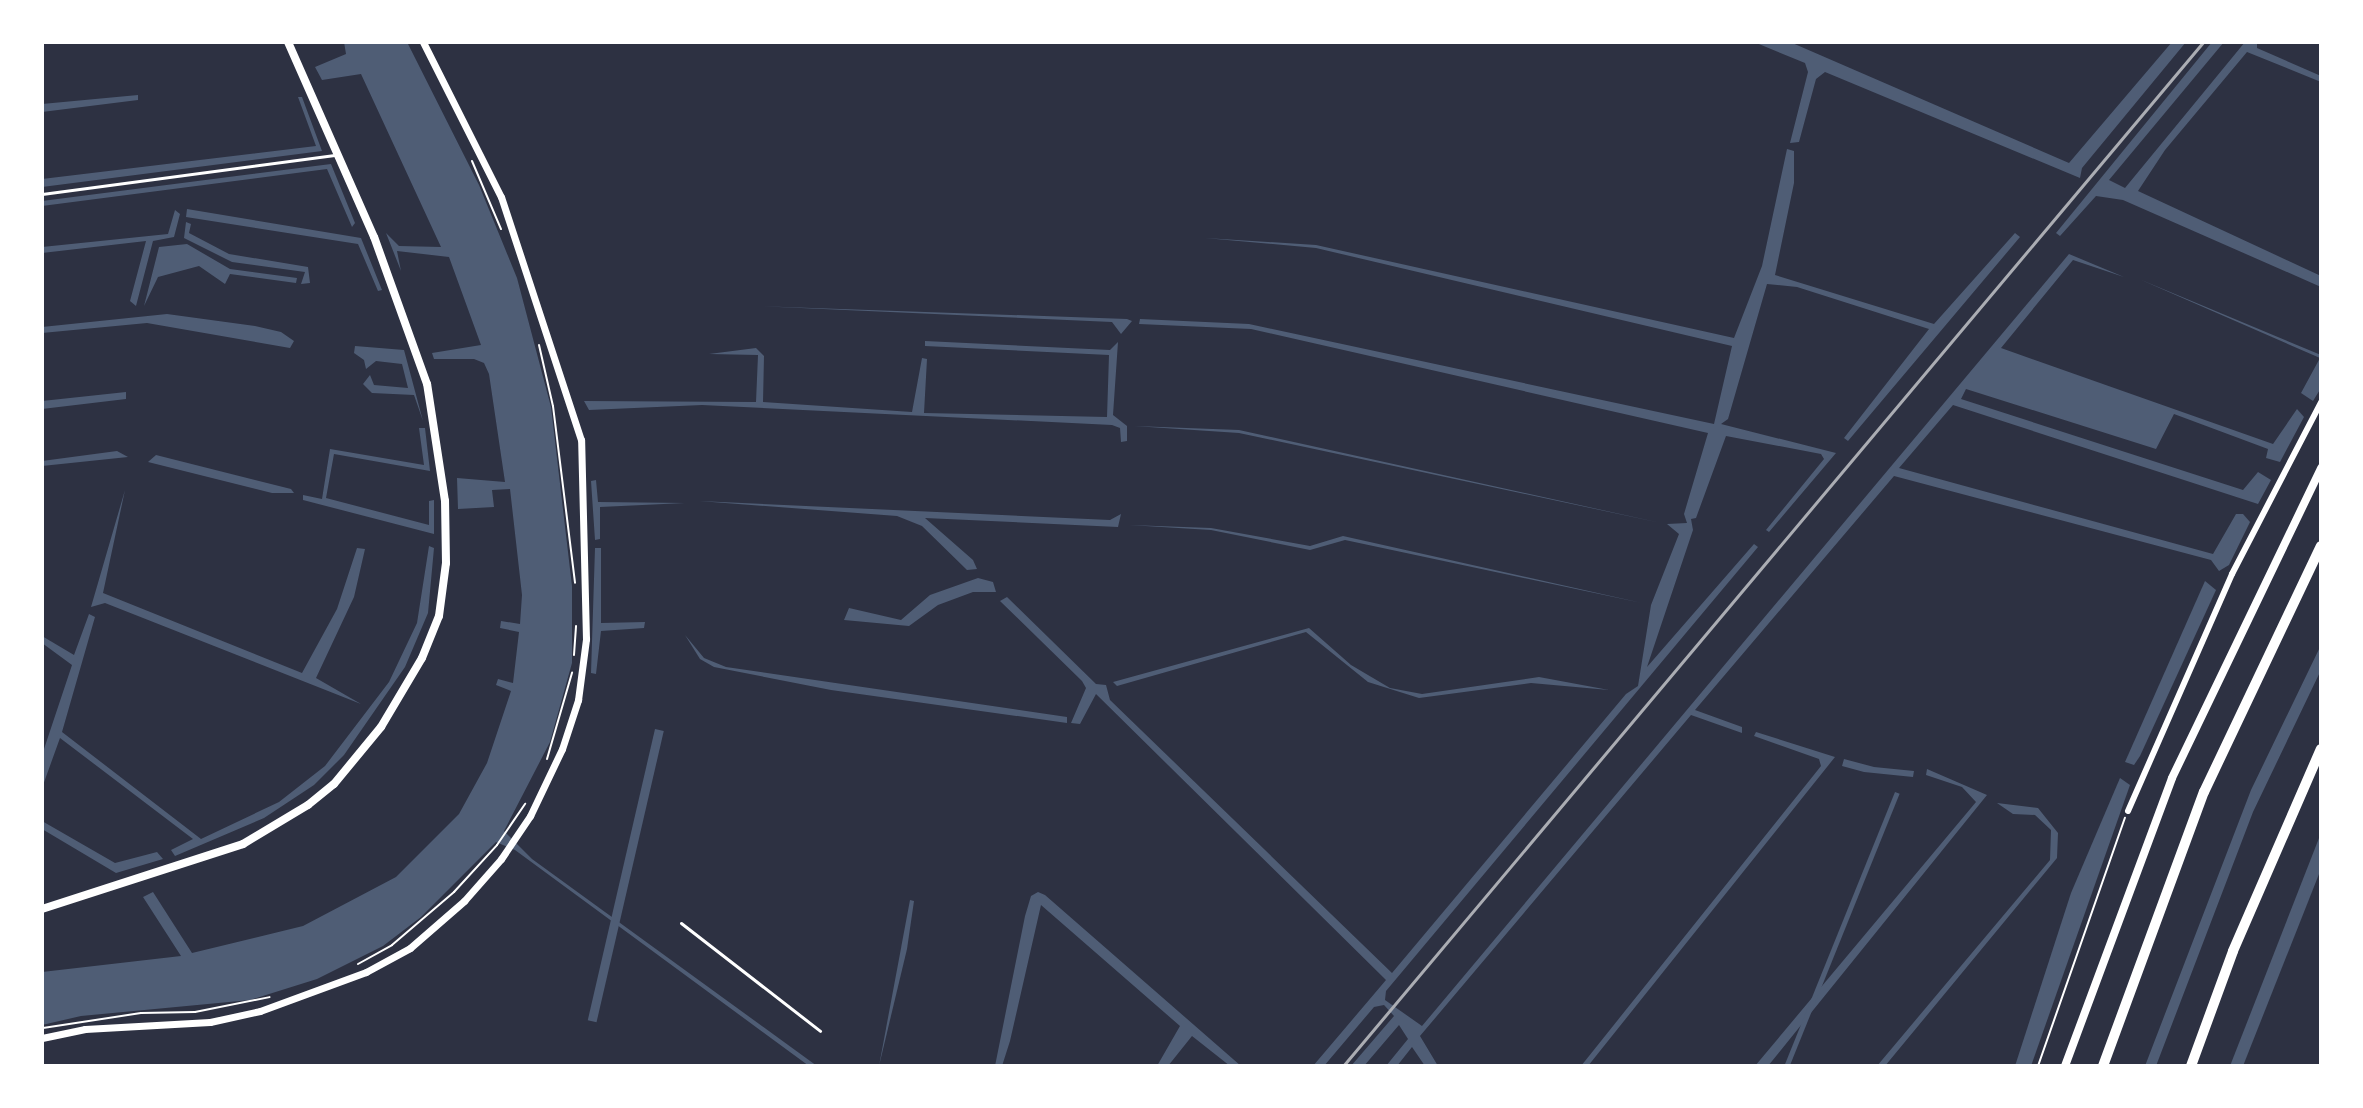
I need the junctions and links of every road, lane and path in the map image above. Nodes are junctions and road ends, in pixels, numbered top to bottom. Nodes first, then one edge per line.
1 (288, 42) edge
2 (423, 42) edge
3 (468, 154) dead end
4 (340, 155) junction
5 (42, 194) edge
6 (507, 242) dead end
7 (538, 338) dead end
8 (2321, 402) edge
9 (2321, 468) edge
10 (2321, 546) edge
11 (575, 588) dead end
12 (576, 619) dead end
13 (2321, 749) edge
14 (543, 768) dead end
15 (531, 795) dead end
16 (2128, 811) joint
17 (42, 909) edge
18 (681, 923) dead end
19 (353, 967) dead end
20 (280, 994) dead end
21 (42, 1028) edge
22 (820, 1031) dead end
23 (42, 1038) edge
24 (2038, 1066) edge
25 (2065, 1066) edge
26 (2103, 1066) edge
27 (2191, 1066) edge

1 - 4 main road
2 - 23 street
3 - 6 path
4 - 5 lane
4 - 17 main road
7 - 11 path
8 - 16 street
9 - 25 main road
10 - 26 highway
12 - 14 path
13 - 27 highway
15 - 19 path
16 - 24 path
18 - 22 lane
20 - 21 path

